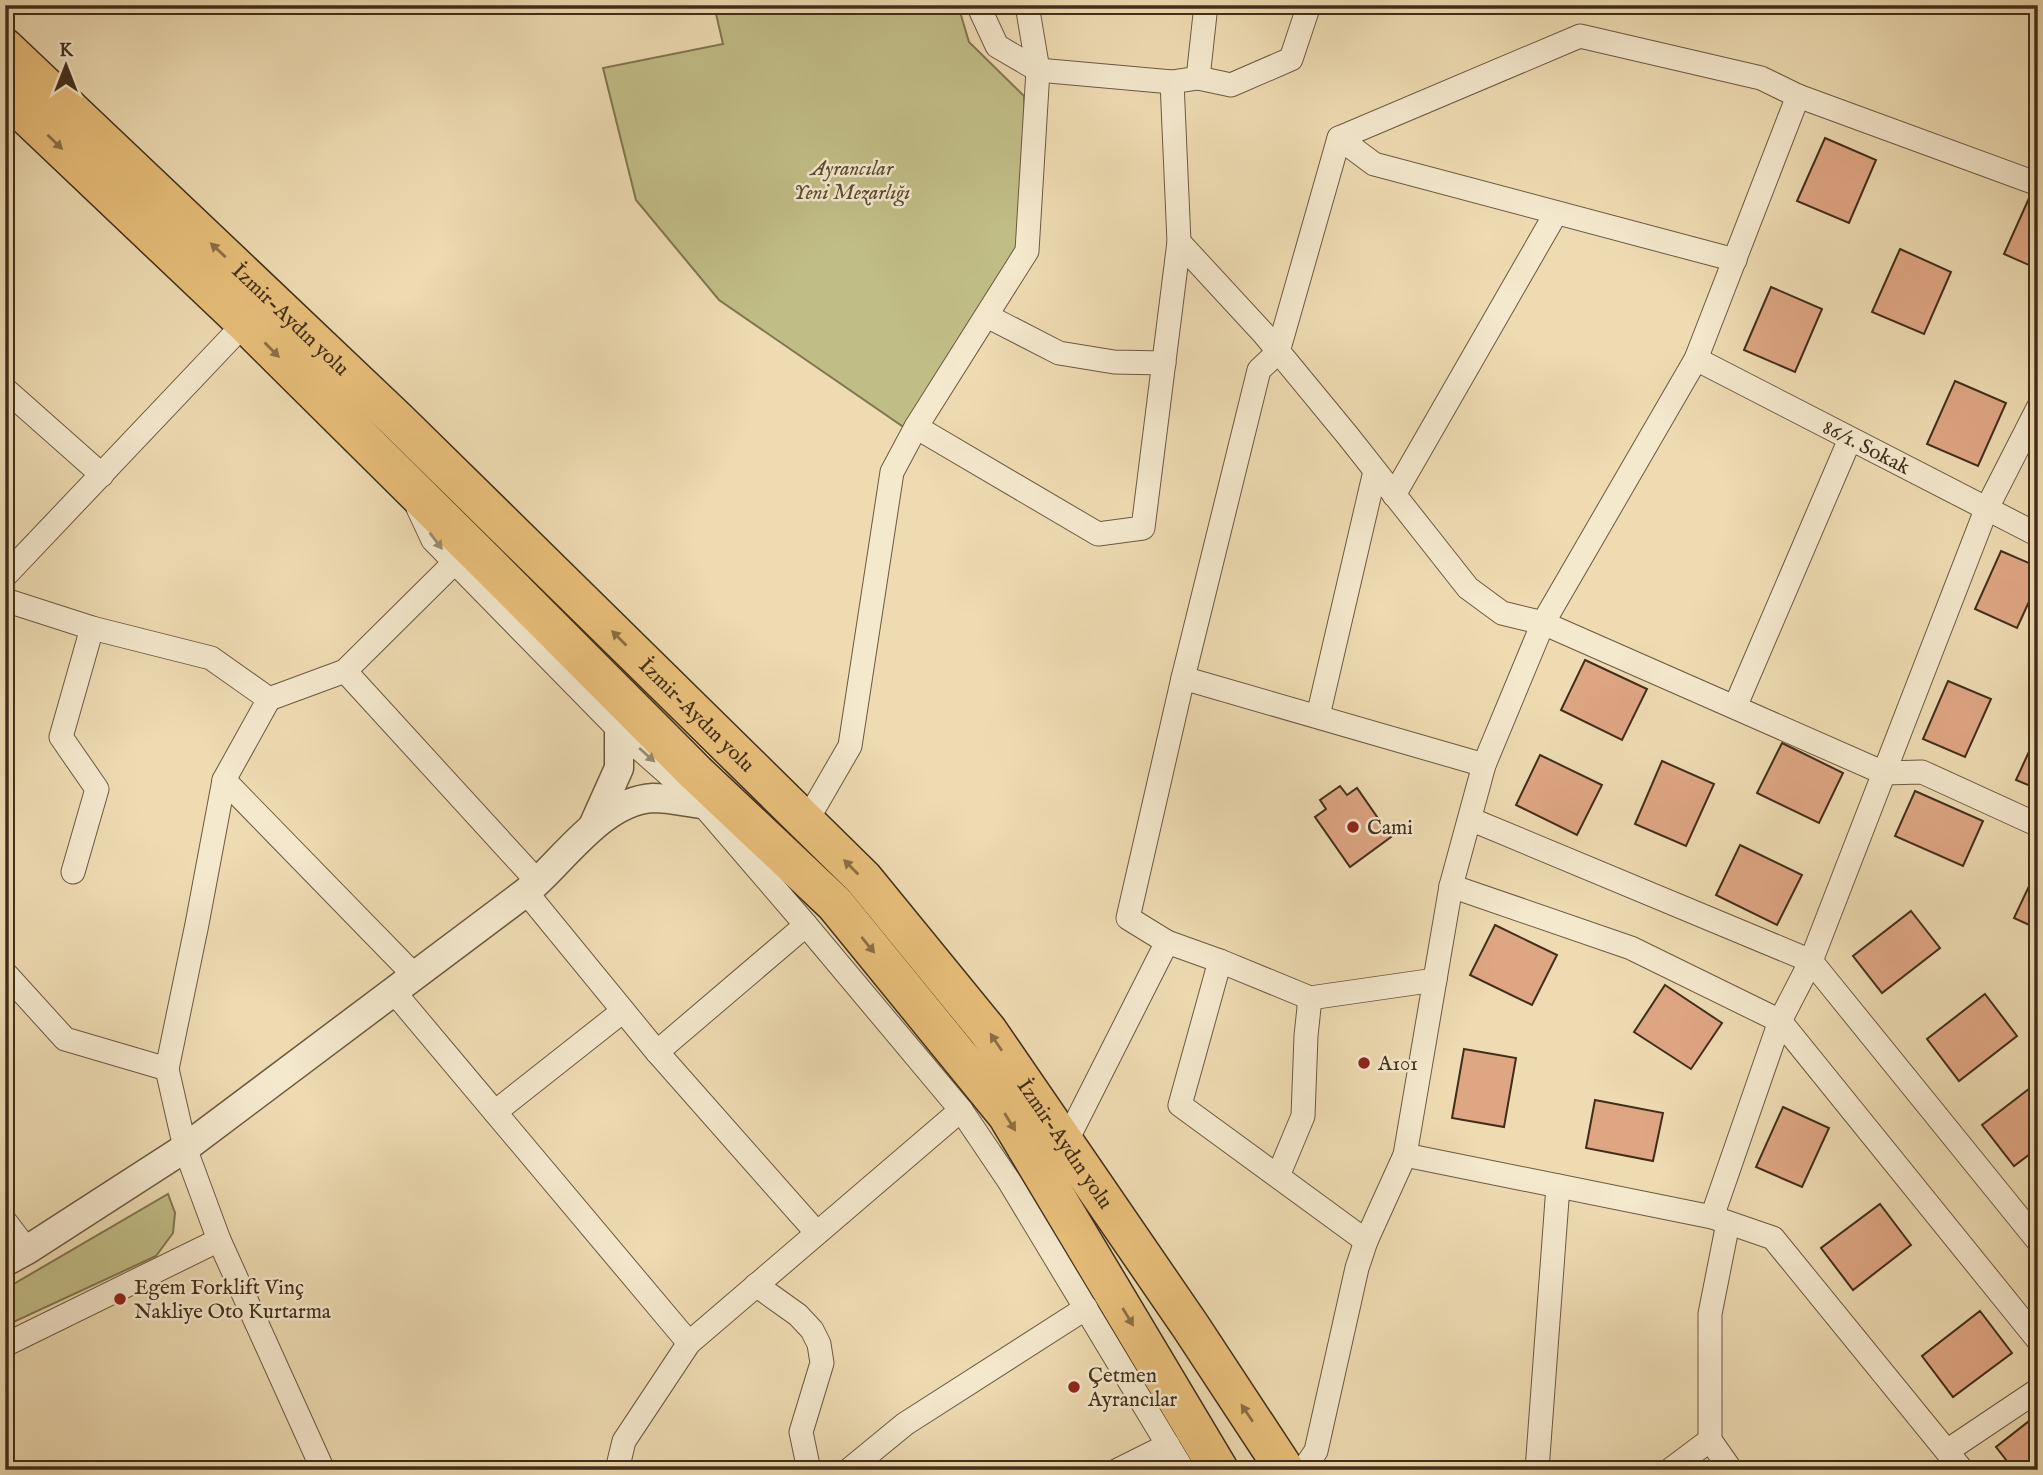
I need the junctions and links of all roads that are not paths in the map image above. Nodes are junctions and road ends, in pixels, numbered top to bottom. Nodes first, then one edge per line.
1 (978, 5) edge
2 (1027, 5) edge
3 (1206, 5) edge
4 (1309, 5) edge
5 (5, 48) edge
6 (1038, 70) junction
7 (1198, 78) junction
8 (1172, 82) junction
9 (5, 95) edge
10 (1798, 96) junction
11 (1339, 138) junction
12 (2038, 184) edge
13 (1556, 213) junction
14 (1179, 243) junction
15 (1735, 260) junction
16 (987, 316) junction
17 (244, 323) junction
18 (1278, 352) junction
19 (1696, 359) junction
20 (1164, 363) junction
21 (5, 389) edge
22 (2038, 408) edge
23 (916, 427) junction
24 (1850, 439) junction
25 (1375, 471) junction
26 (102, 475) junction
27 (404, 481) junction
28 (1394, 495) junction
29 (1986, 510) junction
30 (2038, 535) edge
31 (455, 562) junction
32 (5, 576) edge
33 (5, 600) edge
34 (1543, 623) junction
35 (92, 628) junction
36 (345, 671) junction
37 (1183, 678) junction
38 (269, 699) junction
39 (1735, 707) junction
40 (1318, 716) junction
41 (619, 730) junction
42 (1484, 765) junction
43 (1885, 773) junction
44 (224, 780) junction
45 (699, 788) junction
46 (1470, 819) junction
47 (806, 822) junction
48 (2038, 825) edge
49 (593, 826) junction
50 (73, 872) dead end
51 (1451, 886) junction
52 (532, 887) junction
53 (806, 925) junction
54 (1167, 942) junction
55 (1220, 961) junction
56 (1811, 961) junction
57 (5, 973) edge
58 (1435, 980) junction
59 (404, 984) junction
60 (1310, 998) junction
61 (623, 1011) junction
62 (1780, 1021) junction
63 (657, 1052) junction
64 (167, 1069) junction
65 (961, 1110) junction
66 (495, 1112) junction
67 (1065, 1144) junction
68 (186, 1148) junction
69 (1405, 1155) junction
70 (1278, 1176) junction
71 (1558, 1186) junction
72 (1720, 1220) junction
73 (5, 1221) edge
74 (817, 1233) junction
75 (219, 1240) junction
76 (1366, 1241) junction
77 (2038, 1241) edge
78 (16, 1256) edge
79 (757, 1285) junction
80 (1086, 1308) junction
81 (2038, 1340) edge
82 (689, 1343) junction
83 (5, 1345) edge
84 (2038, 1390) edge
85 (1710, 1440) junction
86 (1168, 1445) junction
87 (1947, 1451) junction
88 (323, 1470) edge
89 (617, 1470) edge
90 (809, 1470) edge
91 (849, 1470) edge
92 (1118, 1470) edge
93 (1183, 1470) edge
94 (1219, 1470) edge
95 (1285, 1470) edge
96 (1303, 1470) edge
97 (1537, 1470) edge
98 (1670, 1470) edge
99 (1731, 1470) edge
100 (1962, 1470) edge

1 - 6 street
2 - 6 street
3 - 7 street
4 - 7 street
47 -> 5 highway, İzmir-Aydın yolu
6 - 8 street
6 - 16 street
7 - 8 street
8 - 14 street
9 -> 17 highway, İzmir-Aydın yolu
10 - 11 street
10 - 12 street
10 - 15 street
11 - 13 street
11 - 18 street
13 - 15 street
13 - 28 street
14 - 18 street
14 - 20 street
15 - 19 street
16 - 20 street
16 - 23 street
17 - 26 street
17 -> 27 highway, İzmir-Aydın yolu
18 - 25 street
18 - 37 street
19 - 24 street, 86/1. Sokak
19 - 34 street
20 - 23 street
21 - 26 street
22 - 29 street
23 - 47 street
24 - 29 street, 86/1. Sokak
24 - 39 street
25 - 28 street
25 - 40 street
26 - 32 street
27 -> 31 street
27 - 45 highway, İzmir-Aydın yolu
28 - 34 street
29 - 30 street, 86/1. Sokak
29 - 43 street
31 - 36 street
31 - 41 street
33 - 35 street
34 - 39 street
34 - 42 street
35 - 38 street
35 - 50 street
36 - 38 street
36 - 52 street
37 - 40 street
37 - 54 street
38 - 44 street
39 - 43 street
40 - 42 street
41 -> 45 street
41 - 49 street
42 - 46 street
43 - 48 street
43 - 56 street
44 - 59 street
44 - 64 street
45 - 49 street
45 - 53 street
45 -> 94 highway, İzmir-Aydın yolu
46 - 51 street
46 - 56 street
67 -> 47 highway, İzmir-Aydın yolu
49 - 52 street
51 - 58 street
51 - 62 street
52 - 59 street
52 - 61 street
53 - 63 street
53 - 65 street
54 - 55 street
54 - 67 street
55 - 60 street
55 - 70 street
56 - 62 street
56 - 77 street
57 - 64 street
58 - 60 street
58 - 69 street
59 - 66 street
59 - 68 street
60 - 70 street
61 - 63 street
61 - 66 street
62 - 72 street
62 - 81 street
63 - 74 street
64 - 68 street
65 - 74 street
65 - 80 street
66 - 82 street
95 -> 67 highway, İzmir-Aydın yolu
68 - 75 street
68 - 78 street
69 - 71 street
69 - 76 street
70 - 76 street
71 - 72 street
71 - 97 street
72 - 85 street
72 - 87 street
73 - 78 street
74 - 79 street
75 - 83 street
75 - 88 street
76 - 96 street
79 - 82 street
79 - 90 street
80 - 86 street
80 - 91 street
82 - 89 street
84 - 87 street
85 - 98 street
85 - 99 street
86 - 92 street
86 - 93 street
87 - 100 street

